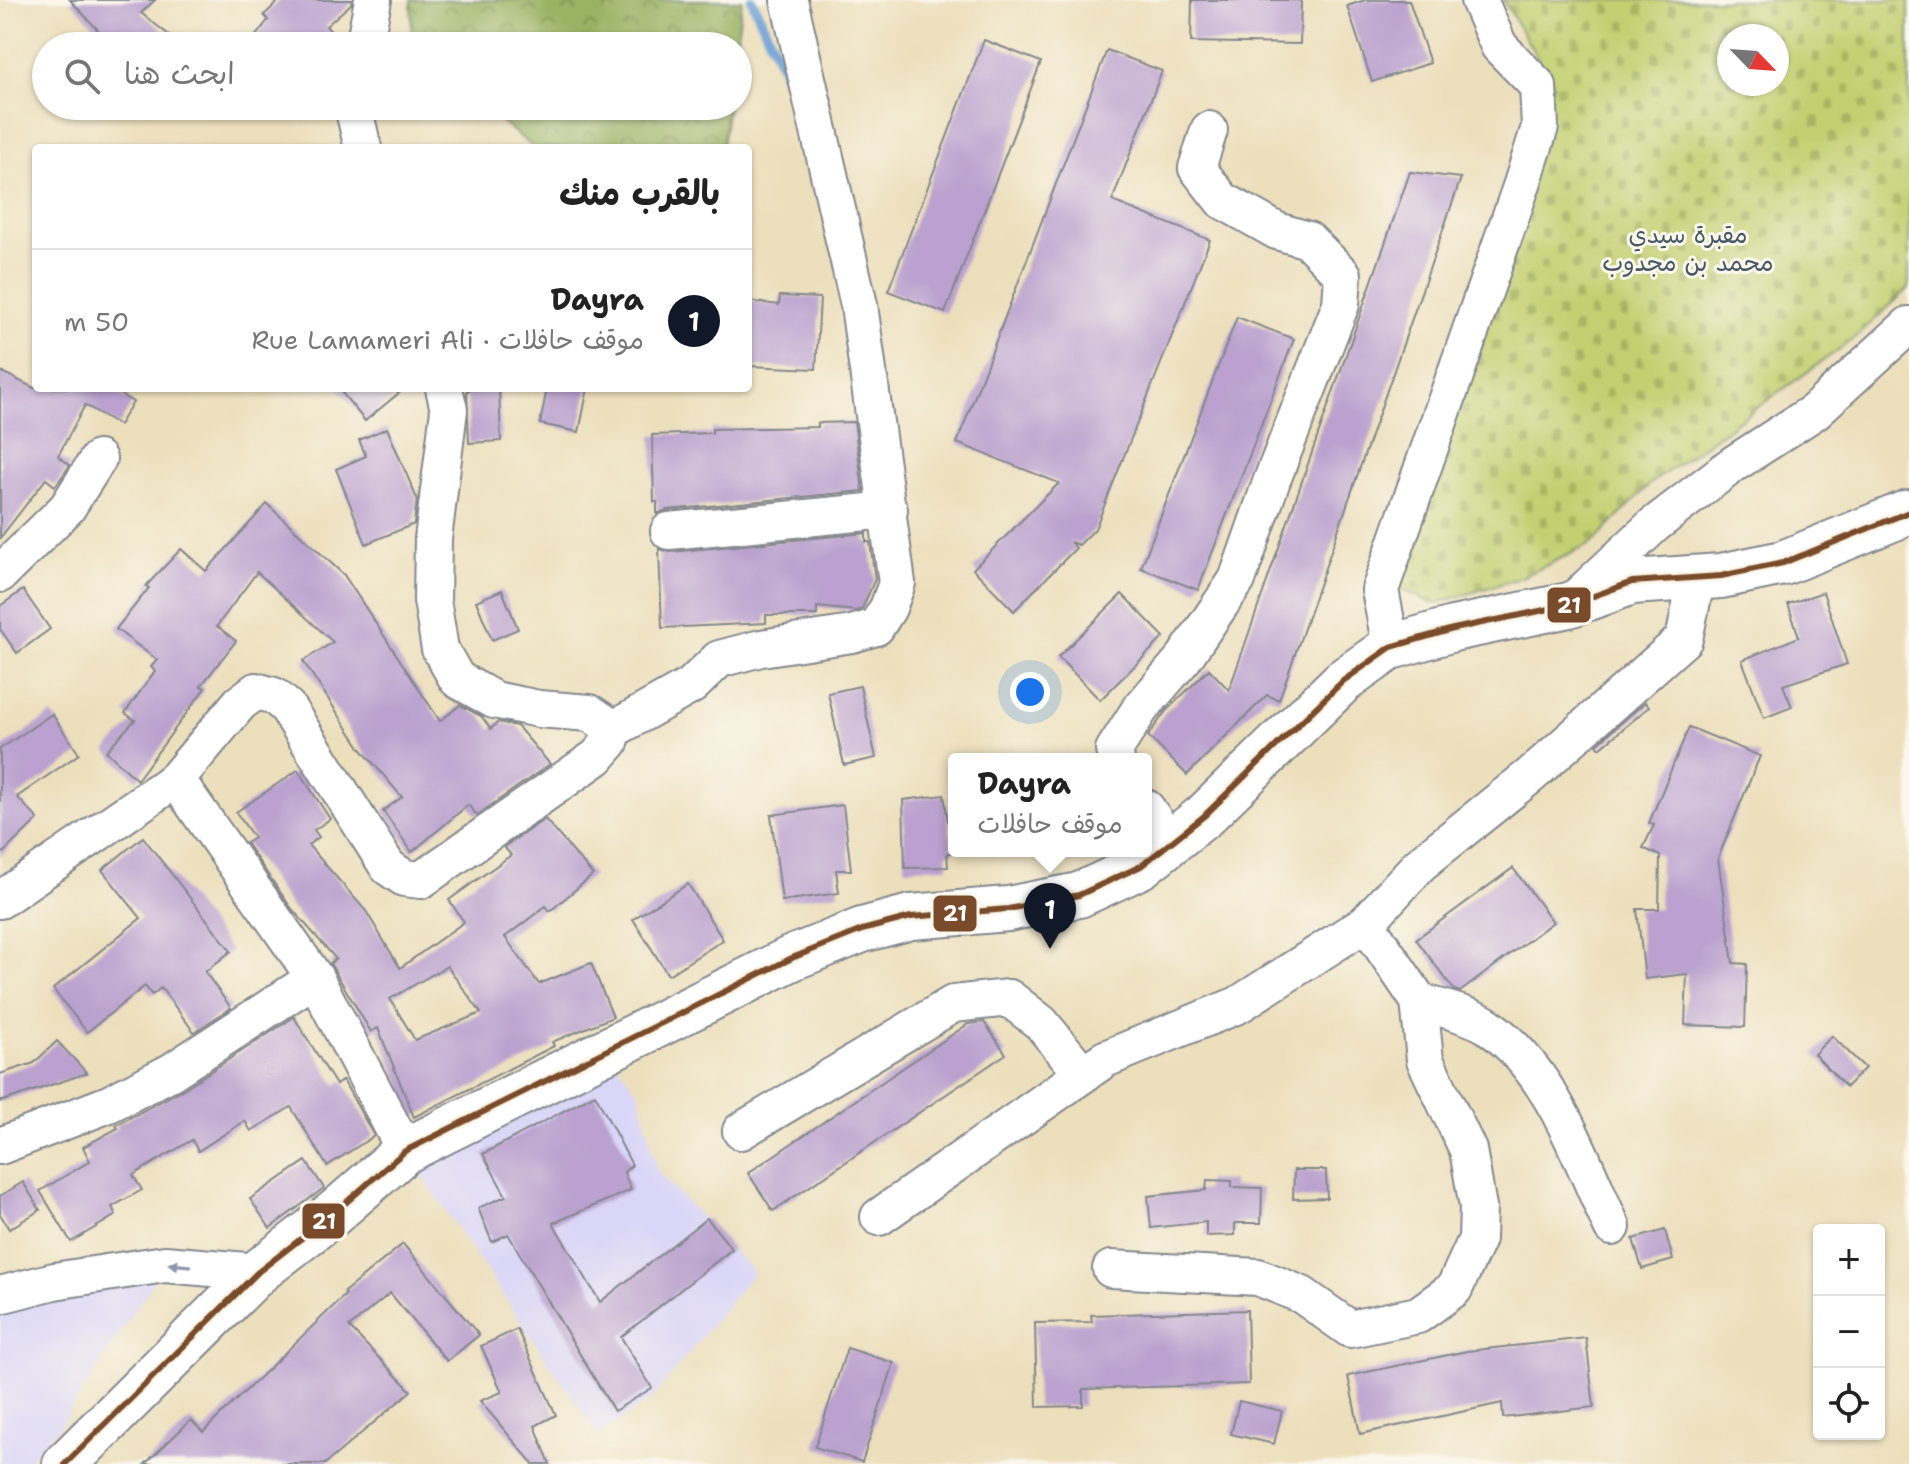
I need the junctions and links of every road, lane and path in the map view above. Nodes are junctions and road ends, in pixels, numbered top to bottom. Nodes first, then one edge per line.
1 (373, 0) edge
2 (789, 0) edge
3 (1479, 0) edge
4 (367, 32) edge
5 (356, 120) edge
6 (1209, 130) dead end
7 (362, 144) edge
8 (1909, 325) edge
9 (445, 392) edge
10 (98, 459) dead end
11 (889, 510) junction
12 (1909, 512) edge
13 (669, 531) dead end
14 (0, 574) edge
15 (1697, 577) junction
16 (1569, 605) junction
17 (1391, 647) junction
18 (614, 729) junction
19 (1115, 753) edge
20 (176, 779) junction
21 (1158, 825) edge
22 (1145, 857) edge
23 (0, 900) edge
24 (1366, 923) junction
25 (315, 978) junction
26 (1419, 1001) junction
27 (1083, 1074) junction
28 (741, 1131) dead end
29 (0, 1146) edge
30 (405, 1151) junction
31 (879, 1217) dead end
32 (1612, 1227) dead end
33 (1111, 1269) dead end
34 (258, 1272) junction
35 (0, 1295) edge
36 (65, 1464) edge

1 - 4 street
2 - 11 street
3 - 17 street
5 - 7 street
6 - 19 street
8 - 16 street
9 - 18 street
10 - 14 street
11 - 13 street
11 - 18 street
12 - 15 main road
15 - 16 main road
15 - 24 street
16 - 17 main road
17 - 21 main road
18 - 20 street
20 - 23 street
20 - 25 street
22 - 30 main road
24 - 26 street
24 - 27 street
25 - 29 street
25 - 30 street
26 - 32 street
26 - 33 street
27 - 28 street
27 - 31 street
30 - 34 main road
34 -> 35 street
34 - 36 main road

